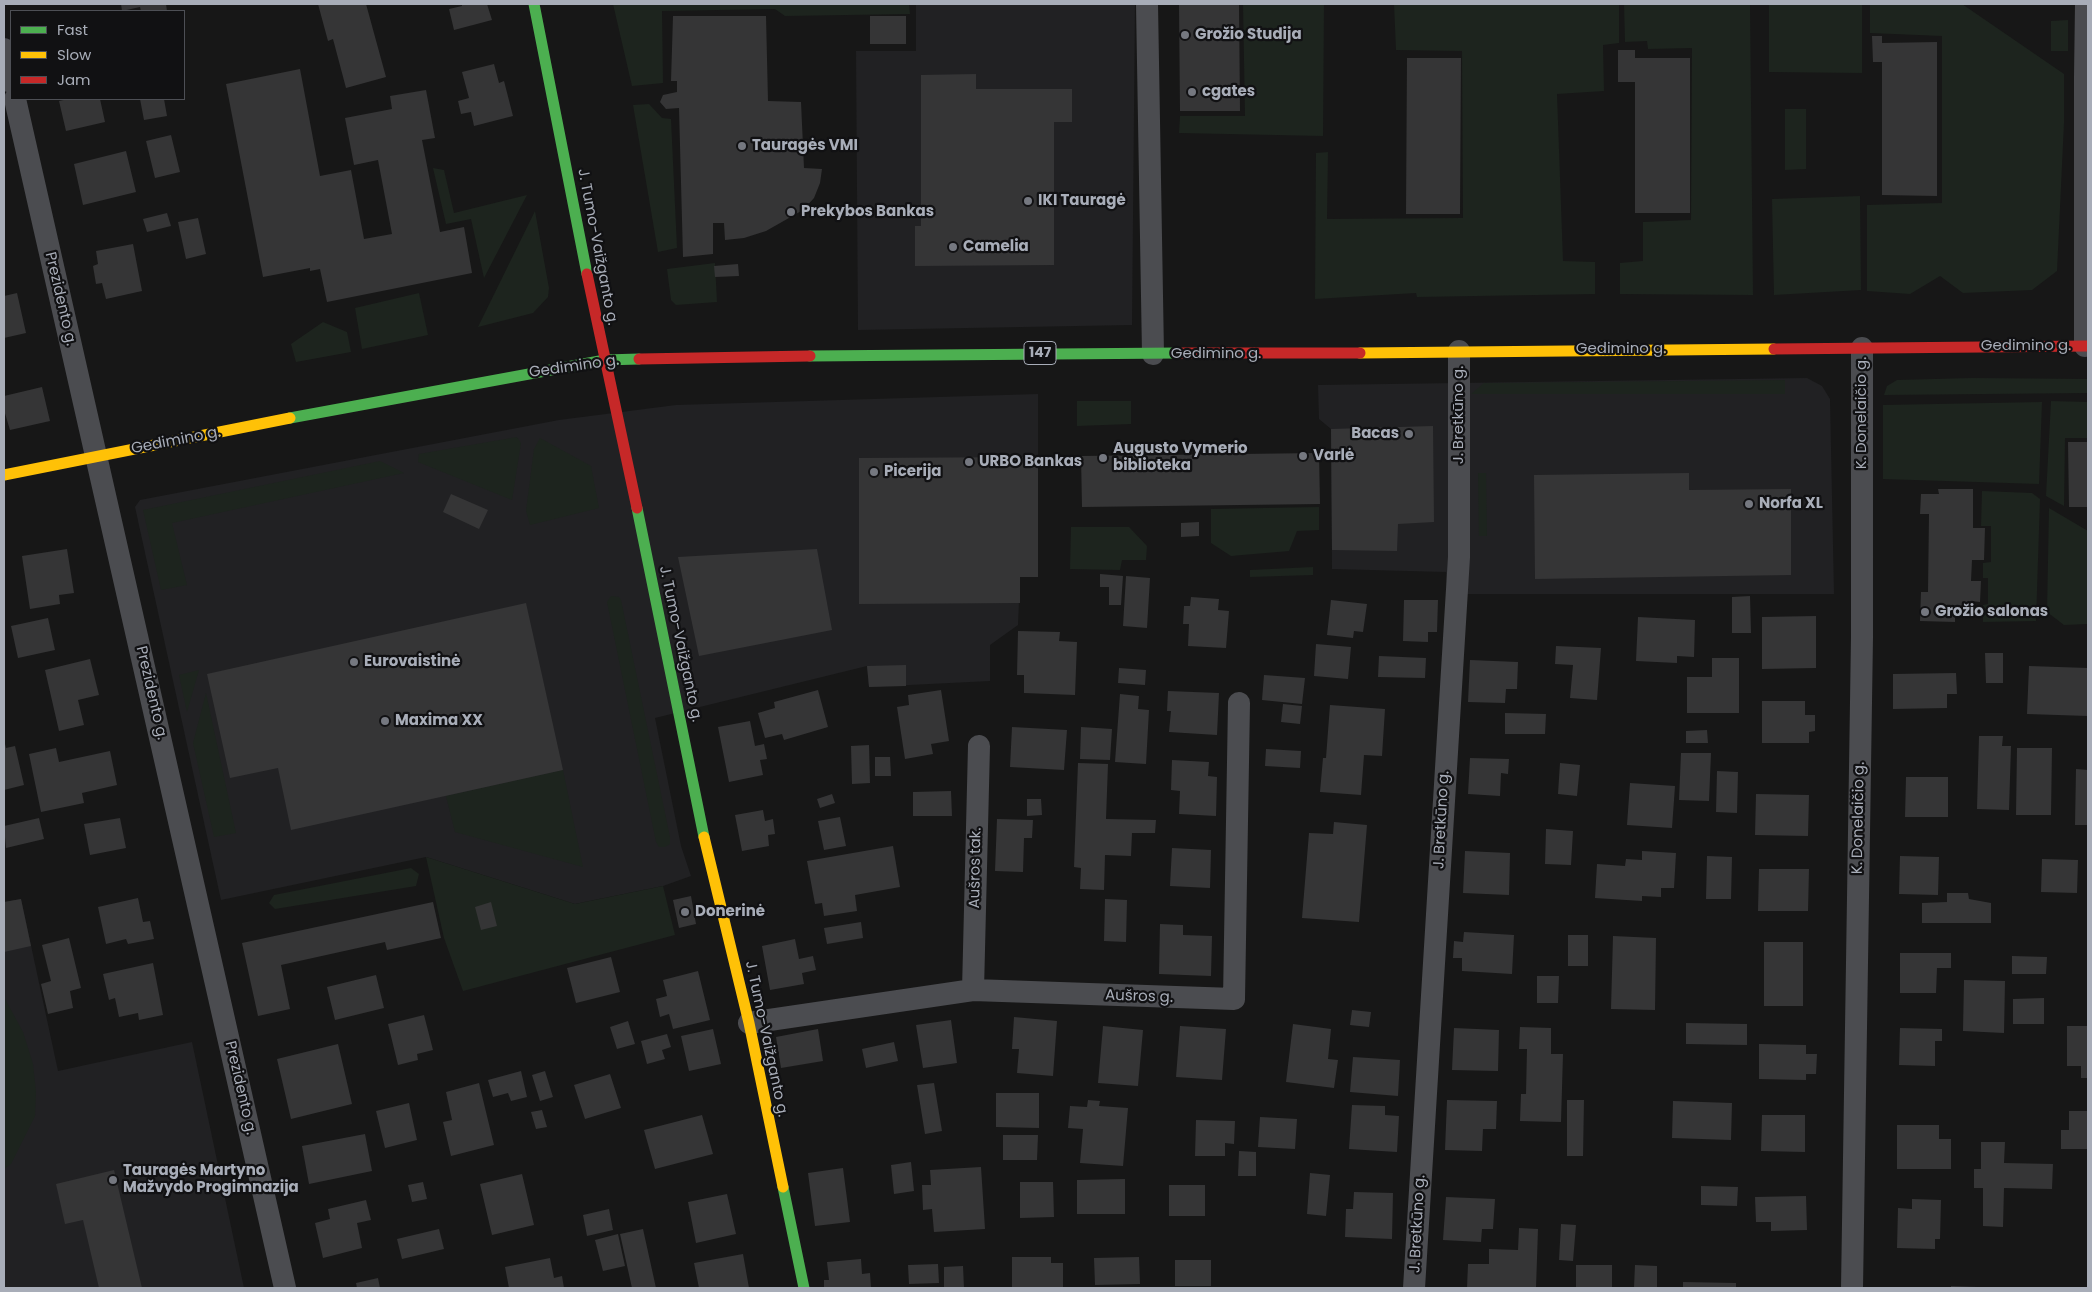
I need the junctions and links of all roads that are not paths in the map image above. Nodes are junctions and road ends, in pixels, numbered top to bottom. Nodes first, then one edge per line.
1 (534, 4) edge
2 (1147, 4) edge
3 (2086, 4) edge
4 (4, 48) edge
5 (10, 77) edge
6 (2087, 77) edge
7 (15, 100) edge
8 (2087, 346) edge
9 (1862, 348) junction
10 (1459, 351) junction
11 (1153, 354) junction
12 (605, 360) junction
13 (95, 457) junction
14 (4, 476) edge
15 (1240, 703) dead end
16 (979, 746) dead end
17 (973, 990) junction
18 (749, 1023) junction
19 (285, 1288) edge
20 (804, 1288) edge
21 (1414, 1288) edge
22 (1852, 1288) edge

1 - 12 main road, J. Tumo-Vaižganto g.
2 - 11 street, Gedimino g.
3 - 6 street
4 - 5 street
6 - 8 street
7 - 13 street, Prezidento g.
8 - 9 main road, Gedimino g. / 147
9 - 10 main road, Gedimino g. / 147
9 - 22 street, K. Donelaičio g.
10 - 11 main road, Gedimino g. / 147
10 - 21 street, J. Bretkūno g.
11 - 12 main road, Gedimino g. / 147
12 - 13 main road, Gedimino g. / 147
12 - 18 main road, J. Tumo-Vaižganto g.
13 - 14 main road, Gedimino g. / 147
13 - 19 street, Prezidento g.
15 - 17 street, Aušros g.
16 - 17 street, Aušros tak.
17 - 18 street, Aušros g.
18 - 20 main road, J. Tumo-Vaižganto g.

